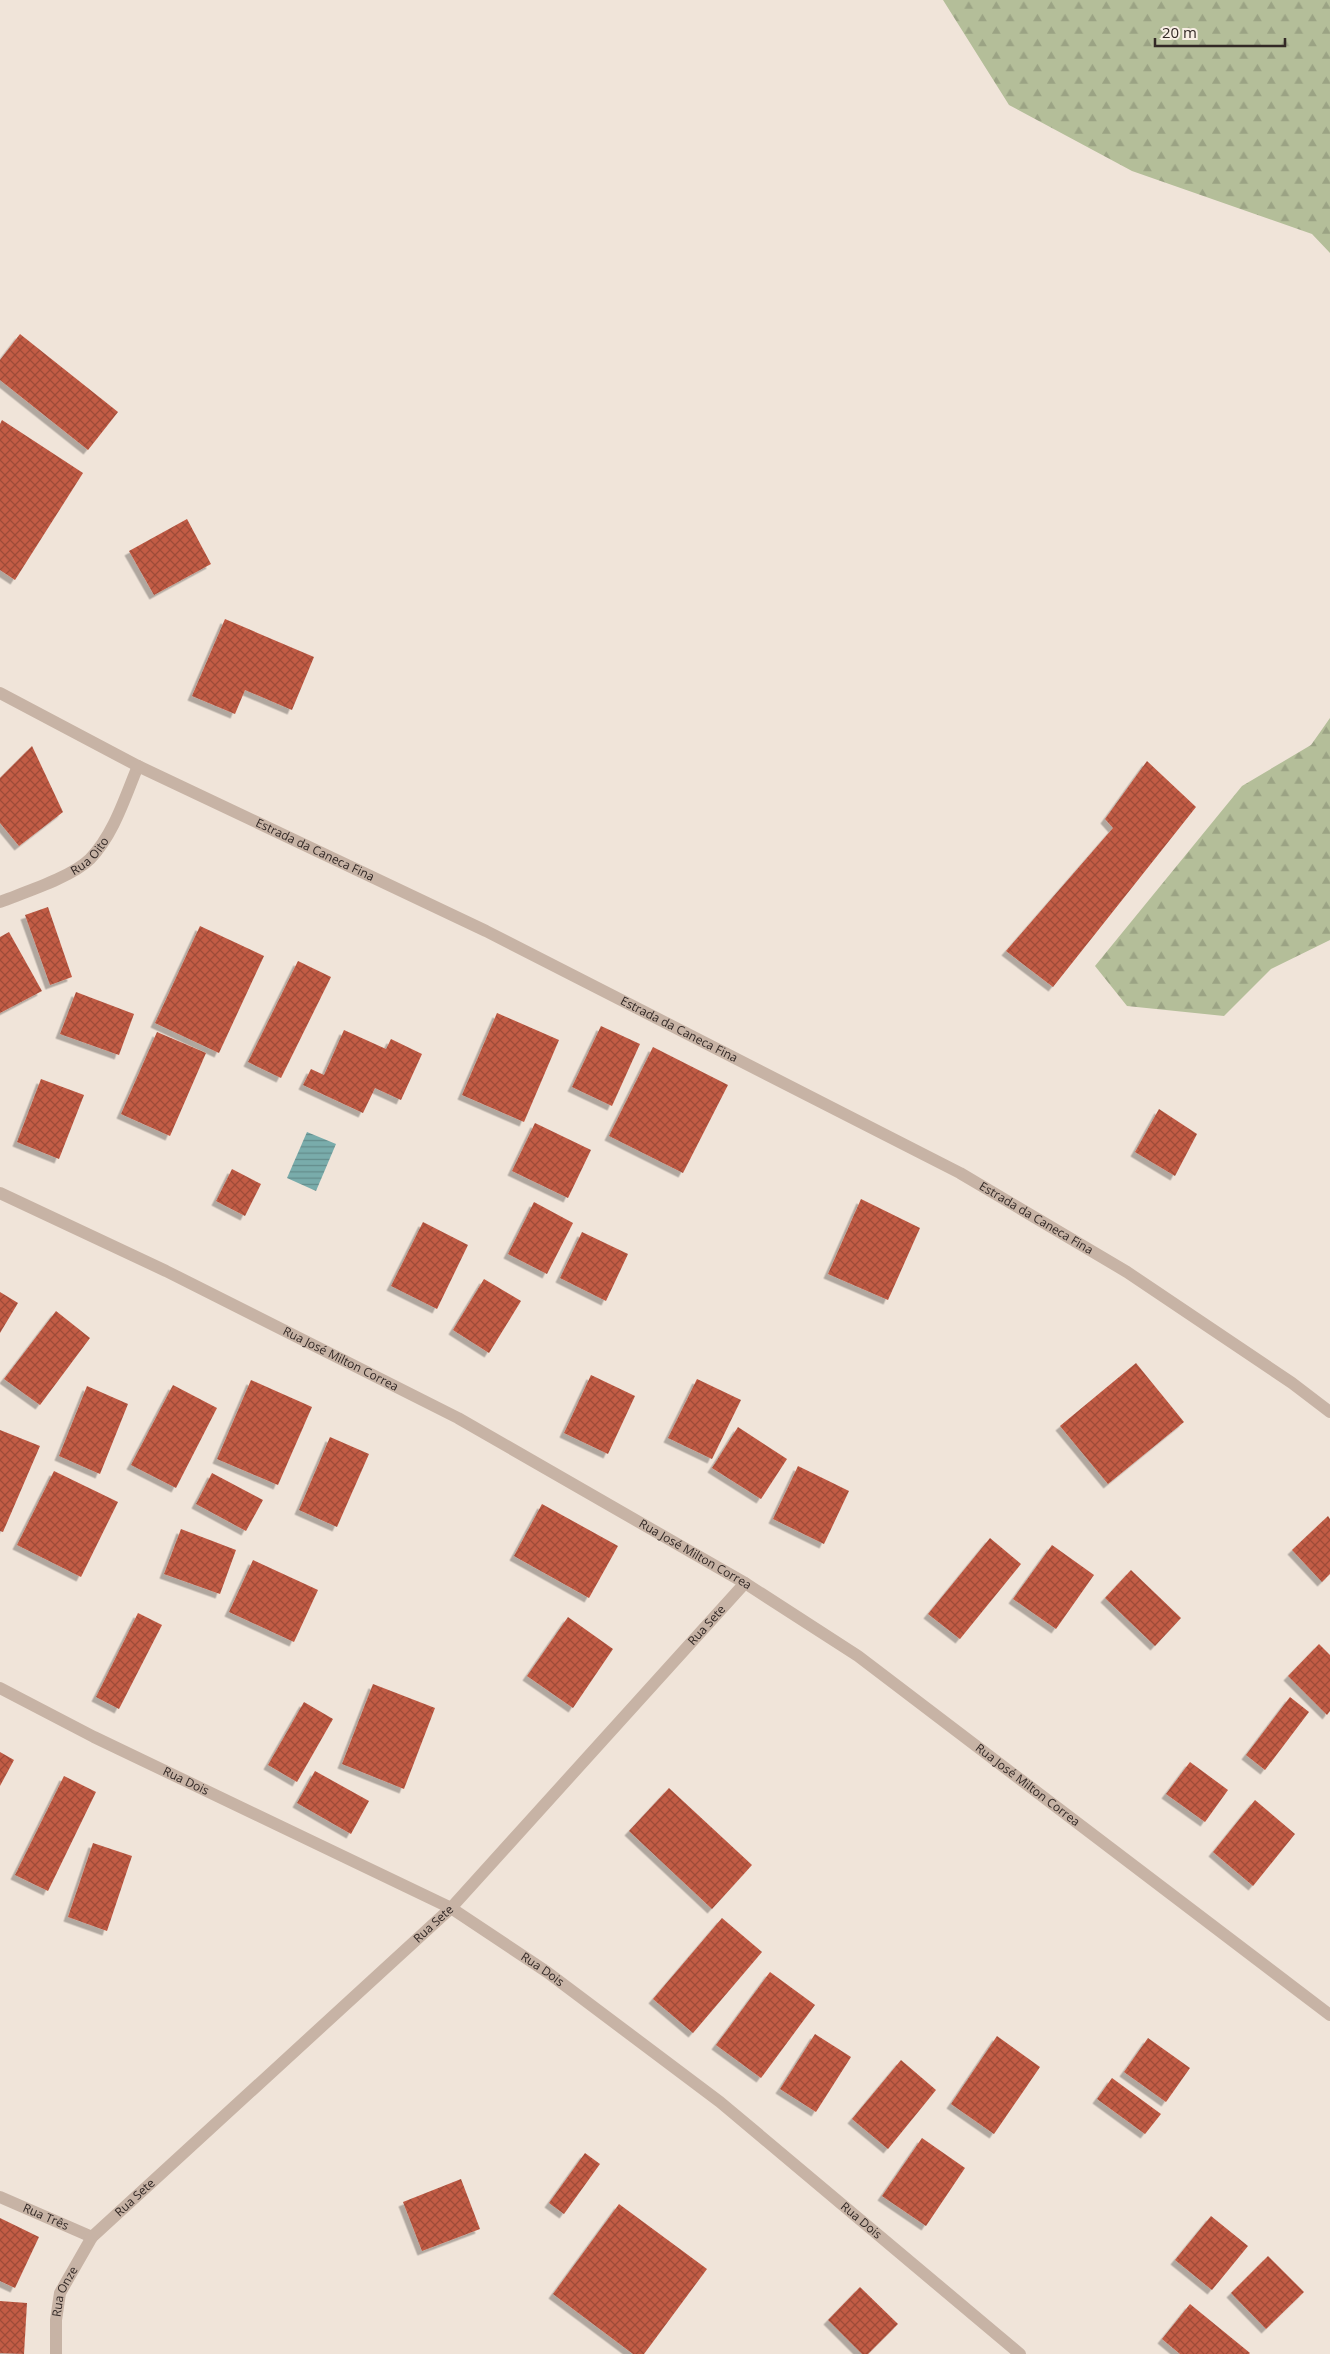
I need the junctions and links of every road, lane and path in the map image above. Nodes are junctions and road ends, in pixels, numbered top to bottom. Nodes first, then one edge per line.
1 (0, 693) edge
2 (138, 766) junction
3 (0, 902) edge
4 (0, 1193) edge
5 (1330, 1412) edge
6 (745, 1582) junction
7 (0, 1688) edge
8 (451, 1908) junction
9 (1330, 2015) edge
10 (0, 2196) edge
11 (92, 2237) junction
12 (56, 2354) edge
13 (1020, 2354) edge

1 - 2 street, Estrada da Caneca Fina
2 - 3 street, Rua Oito
2 - 5 street, Estrada da Caneca Fina
4 - 6 street, Rua José Milton Correa
6 - 8 street, Rua Sete
6 - 9 street, Rua José Milton Correa
7 - 8 street, Rua Dois
8 - 11 street, Rua Sete
8 - 13 street, Rua Dois
10 - 11 street, Rua Três
11 - 12 street, Rua Onze

